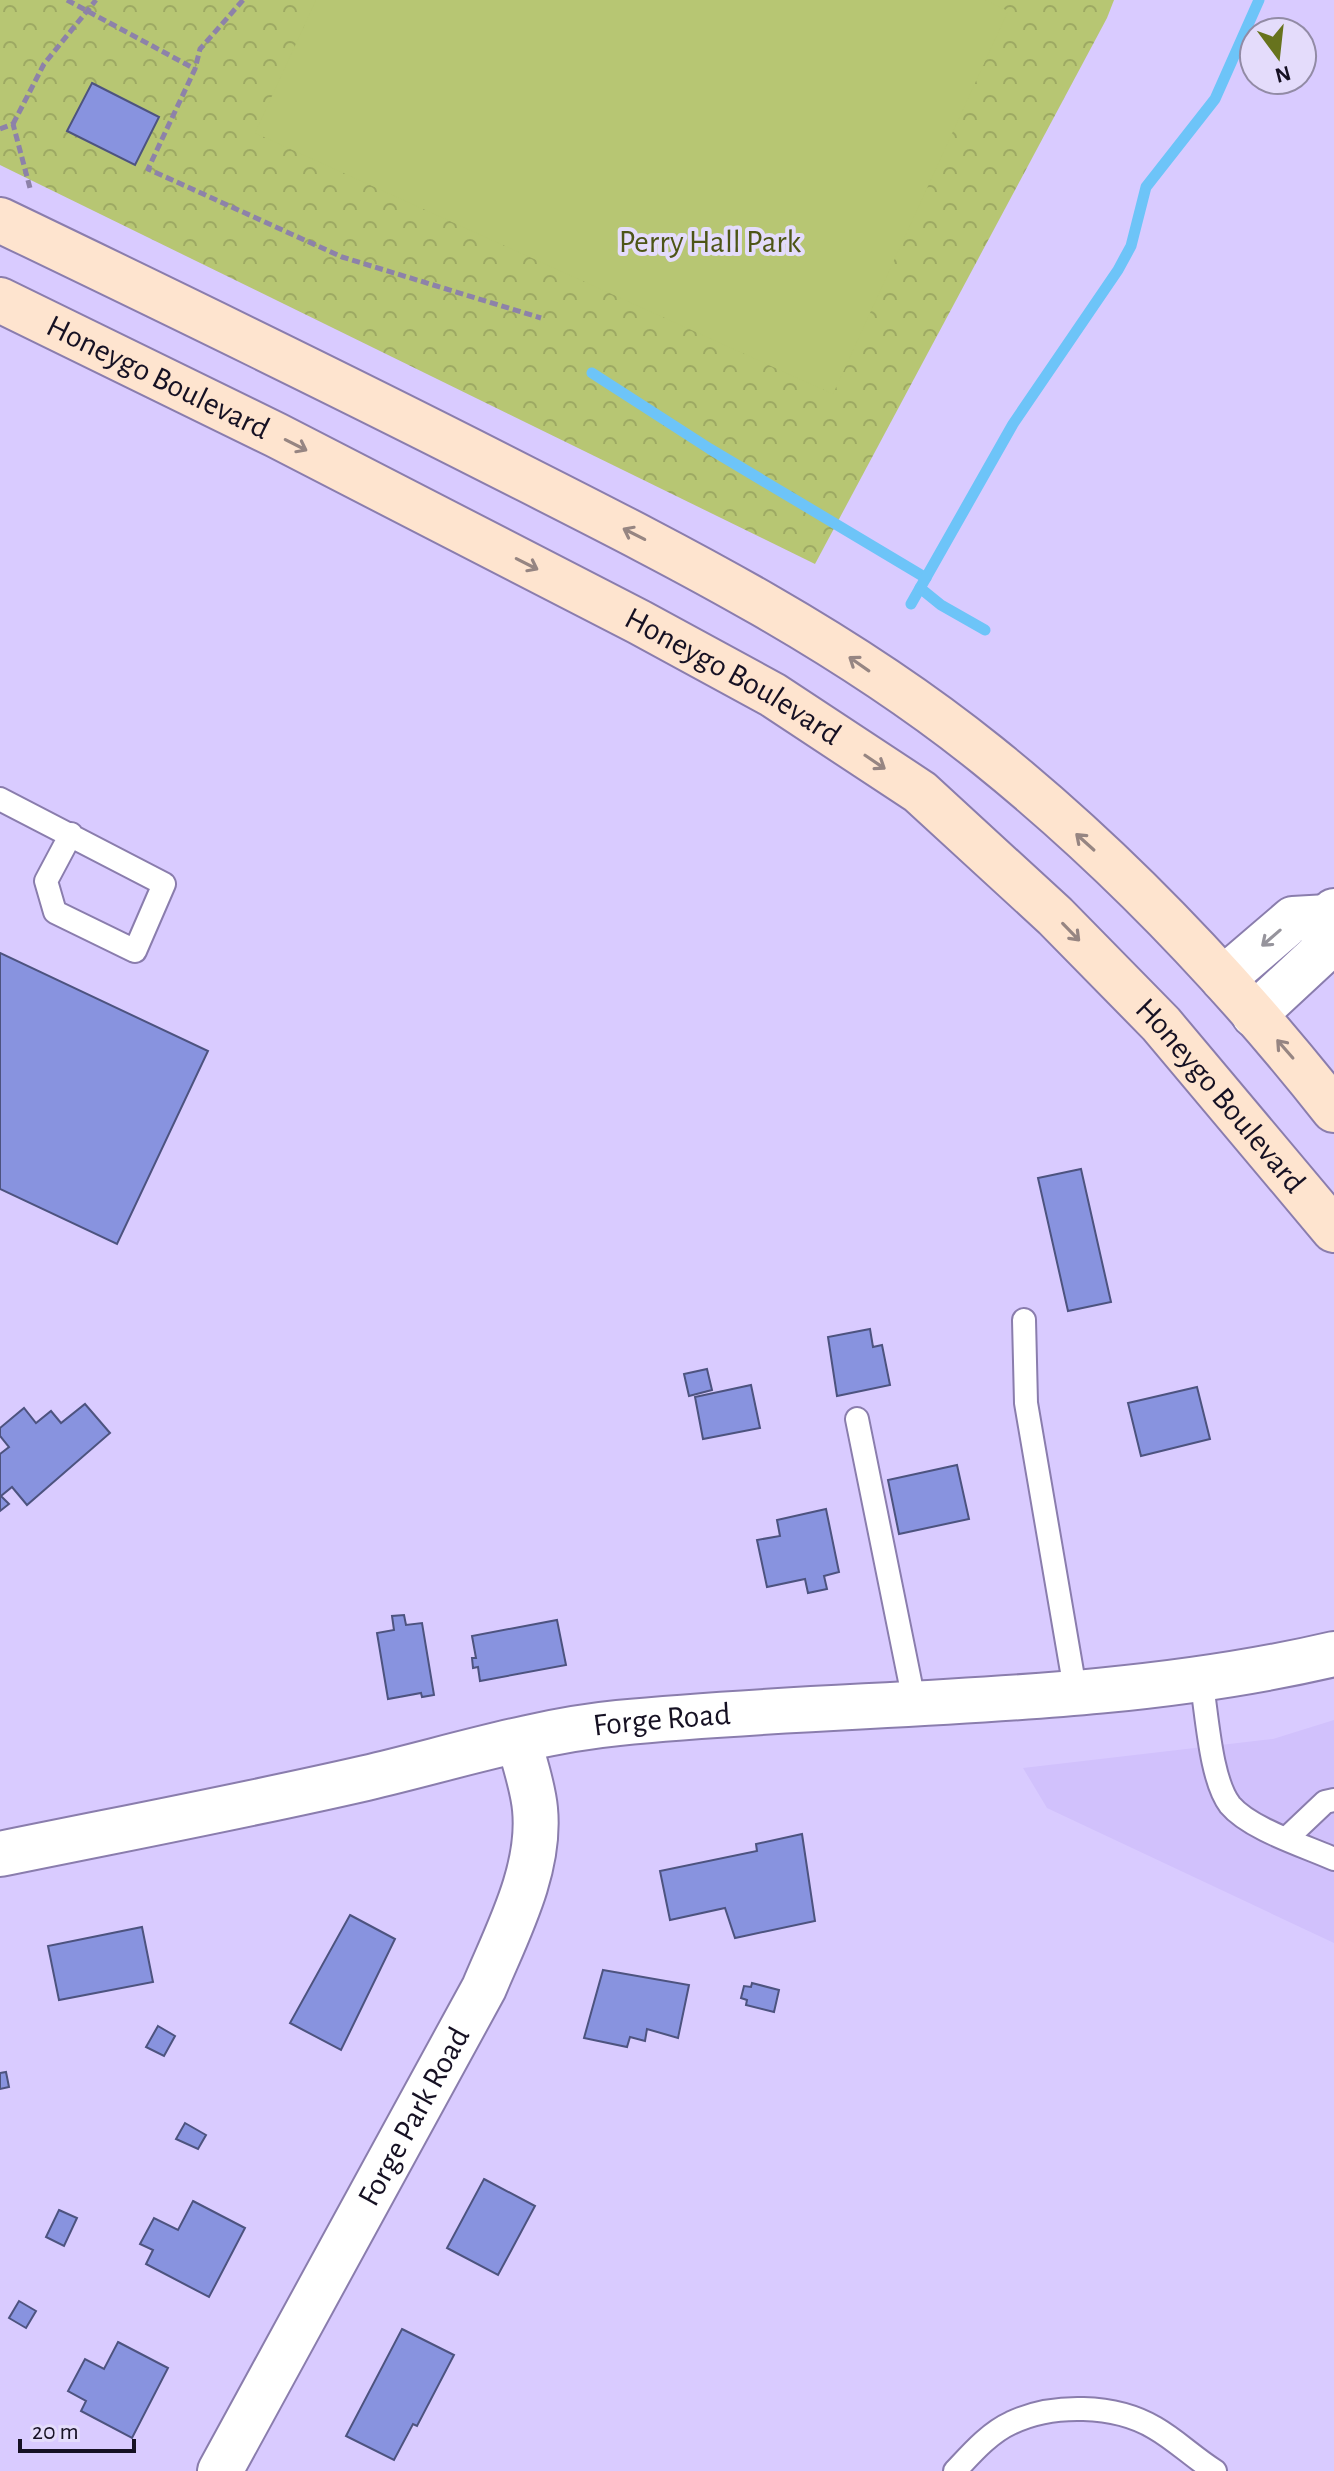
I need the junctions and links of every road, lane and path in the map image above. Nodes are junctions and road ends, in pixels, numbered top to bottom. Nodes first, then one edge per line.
1 (67, 0) edge
2 (96, 0) edge
3 (243, 0) edge
4 (85, 12) junction
5 (195, 69) junction
6 (13, 124) junction
7 (0, 129) edge
8 (16, 207) edge
9 (0, 300) edge
10 (541, 318) dead end
11 (0, 799) edge
12 (71, 834) junction
13 (1331, 914) edge
14 (1223, 979) junction
15 (1254, 1015) junction
16 (1334, 1110) edge
17 (1334, 1230) edge
18 (1024, 1320) dead end
19 (857, 1419) dead end
20 (1334, 1654) edge
21 (1201, 1679) junction
22 (1076, 1695) junction
23 (914, 1701) junction
24 (519, 1742) junction
25 (1334, 1800) edge
26 (1287, 1838) junction
27 (0, 1854) edge
28 (1334, 1859) edge
29 (220, 2471) edge
30 (955, 2471) edge
31 (1215, 2471) edge

1 - 4 path
2 - 4 path
3 - 5 path
4 - 5 path
4 - 6 path
5 - 10 path
6 - 7 path
6 - 8 path
14 -> 8 main road
9 -> 17 main road, Honeygo Boulevard
11 - 12 lane
12 - 12 lane
13 -> 14 street
13 - 15 street
14 - 15 main road
16 -> 15 main road
18 - 22 lane
19 - 23 lane
20 - 21 street, Forge Road
21 - 22 street, Forge Road
21 - 26 lane
22 - 23 street, Forge Road
23 - 24 street, Forge Road
24 - 27 street, Forge Road
24 - 29 street, Forge Park Road
25 - 26 lane
26 - 28 lane
30 - 31 lane

